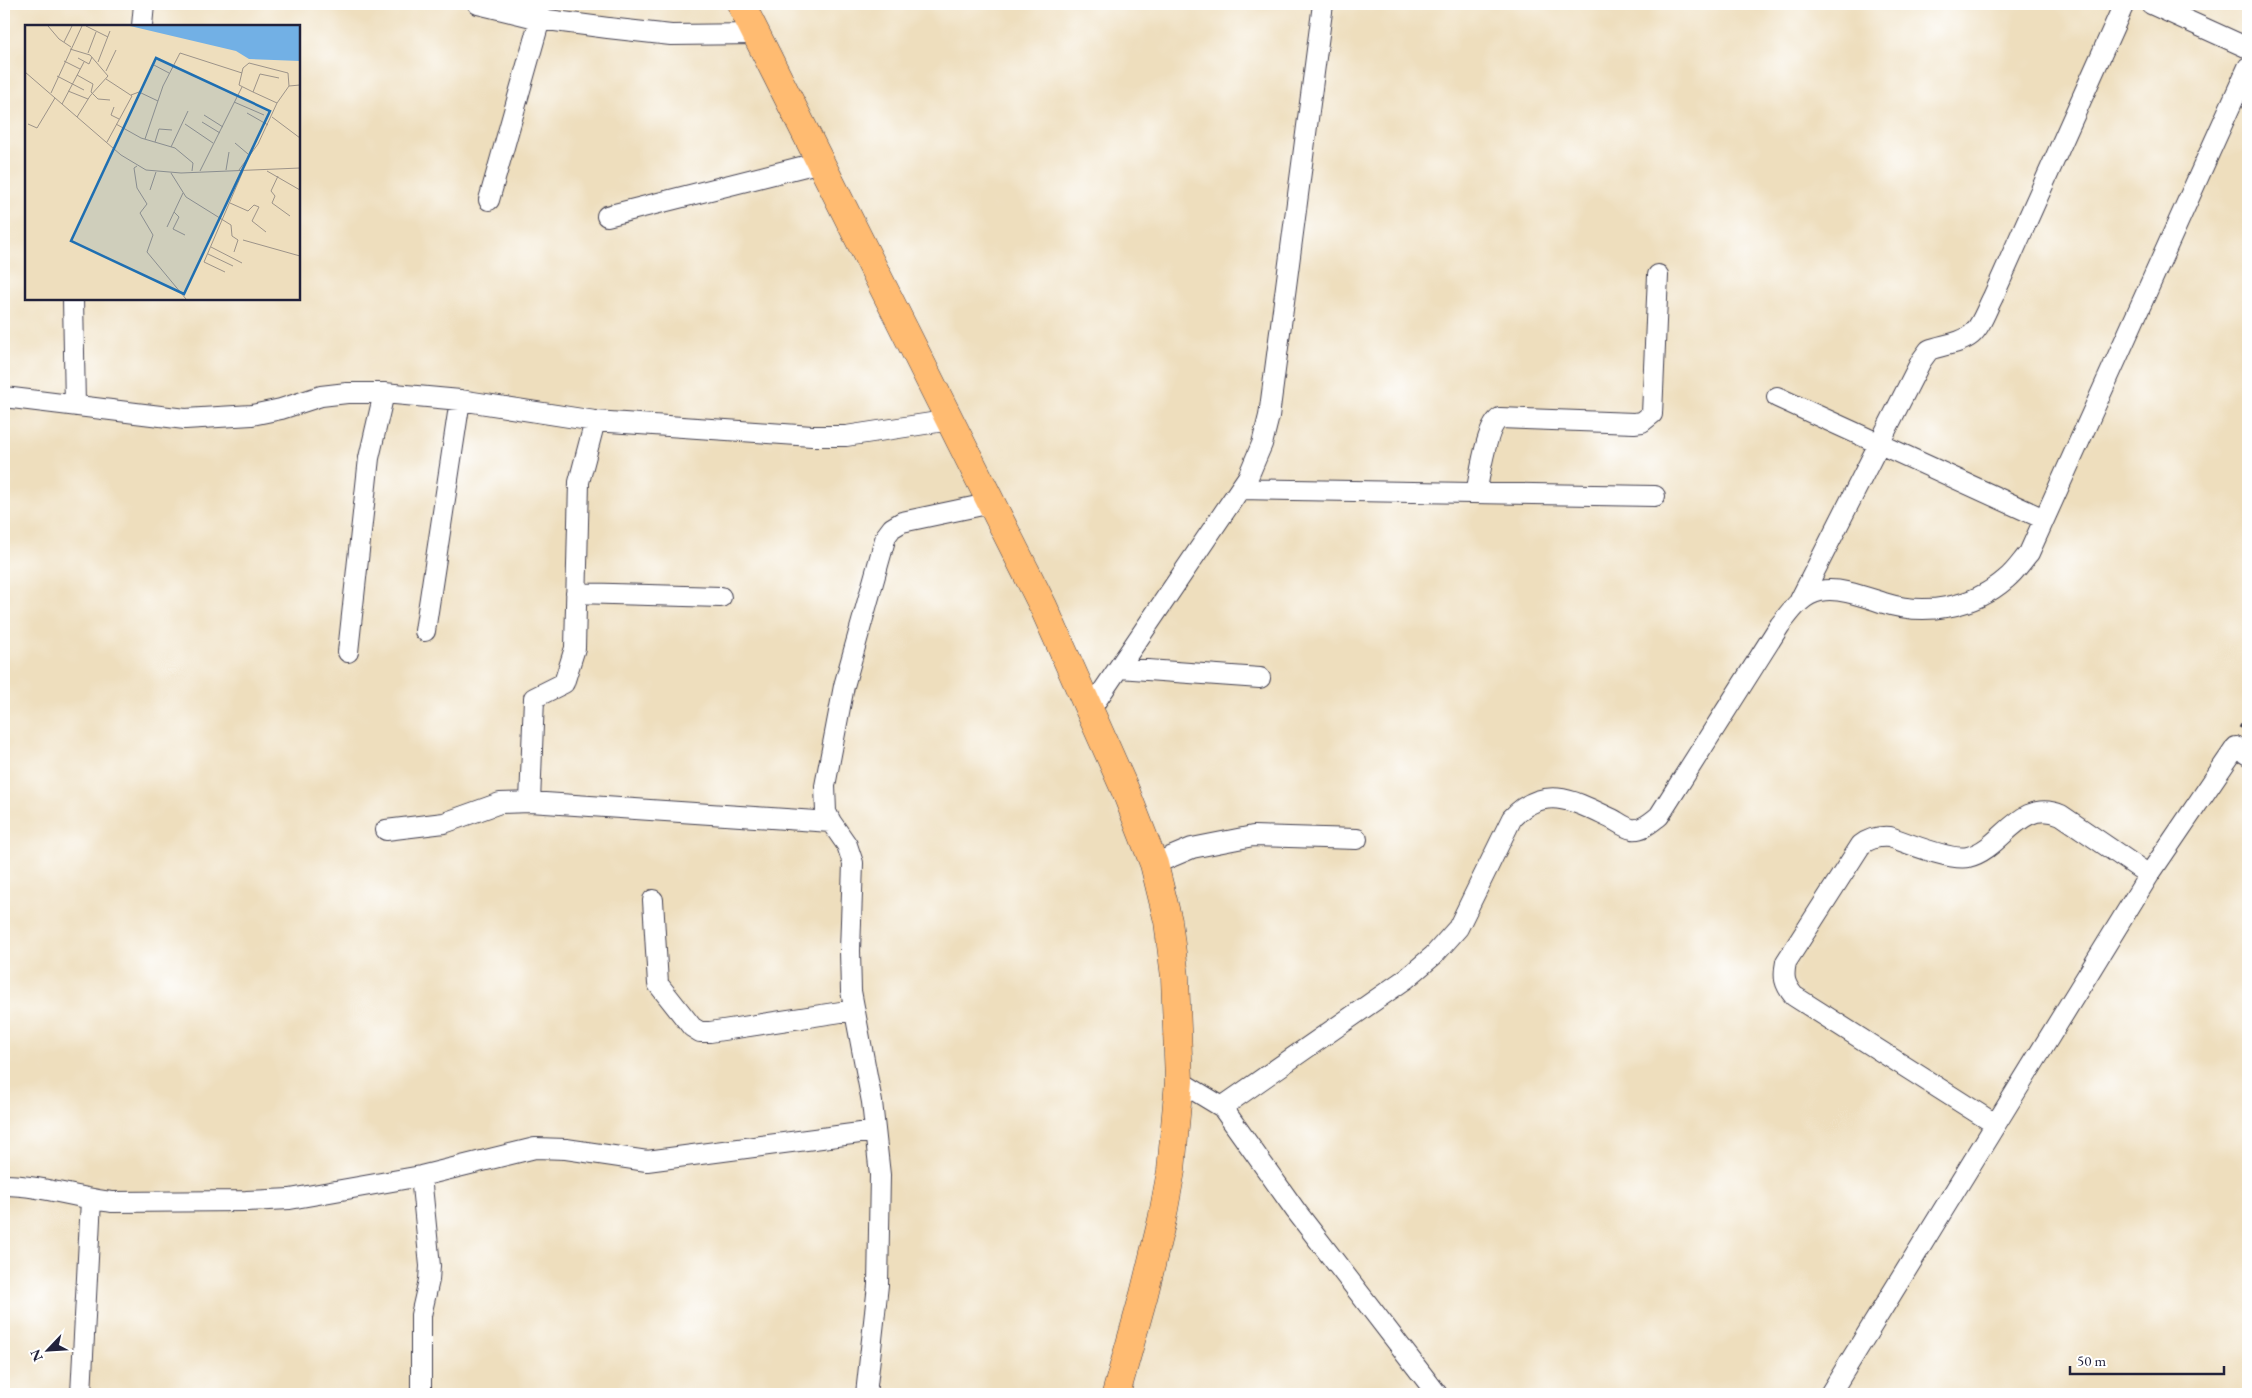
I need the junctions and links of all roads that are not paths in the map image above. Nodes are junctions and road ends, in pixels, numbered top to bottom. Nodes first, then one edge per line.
1 (144, 4) edge
2 (478, 4) edge
3 (741, 4) edge
4 (1323, 4) edge
5 (2124, 4) edge
6 (2151, 4) edge
7 (540, 20) junction
8 (142, 25) edge
9 (757, 34) junction
10 (2248, 48) edge
11 (2248, 67) edge
12 (821, 162) junction
13 (489, 200) dead end
14 (606, 216) dead end
15 (1658, 275) dead end
16 (74, 300) edge
17 (384, 393) junction
18 (4, 396) edge
19 (1777, 397) dead end
20 (460, 400) junction
21 (75, 406) junction
22 (951, 420) junction
23 (595, 421) junction
24 (1879, 444) junction
25 (1240, 489) junction
26 (1476, 493) junction
27 (1655, 496) dead end
28 (992, 503) junction
29 (2044, 519) junction
30 (576, 593) junction
31 (721, 597) dead end
32 (1800, 600) junction
33 (425, 631) dead end
34 (348, 652) dead end
35 (1119, 668) junction
36 (1260, 678) dead end
37 (1090, 710) junction
38 (2248, 755) edge
39 (530, 802) junction
40 (831, 822) junction
41 (386, 830) dead end
42 (1356, 839) dead end
43 (1154, 864) junction
44 (2150, 875) junction
45 (653, 900) dead end
46 (854, 1010) junction
47 (1179, 1081) junction
48 (1222, 1107) junction
49 (1995, 1124) junction
50 (875, 1132) junction
51 (421, 1176) junction
52 (4, 1185) edge
53 (92, 1200) junction
54 (82, 1394) edge
55 (420, 1394) edge
56 (866, 1394) edge
57 (1116, 1394) edge
58 (1437, 1394) edge
59 (1830, 1394) edge

1 - 8 street
2 - 7 street
3 - 9 highway
4 - 25 street
5 - 24 street
6 - 10 street
7 - 9 street
7 - 13 street
9 - 12 highway
11 - 29 street
12 - 14 street
12 - 22 highway
15 - 26 street
16 - 21 street
17 - 20 street
17 - 21 street
17 - 34 street
18 - 21 street
19 - 24 street
20 - 23 street
20 - 33 street
22 - 23 street
22 - 28 highway
23 - 30 street
24 - 29 street
24 - 32 street
25 - 26 street
25 - 35 street
26 - 27 street
28 - 37 highway
28 - 40 street
29 - 32 street
30 - 31 street
30 - 39 street
32 - 48 street
35 - 36 street
35 - 37 street
37 - 43 highway
38 - 44 street
39 - 40 street
39 - 41 street
40 - 46 street
42 - 43 street
43 - 47 highway
44 - 49 street
44 - 49 street
45 - 46 street
46 - 50 street
47 - 48 street
47 - 57 highway
48 - 58 street
49 - 59 street
50 - 51 street
50 - 56 street
51 - 53 street
51 - 55 street
52 - 53 street
53 - 54 street

